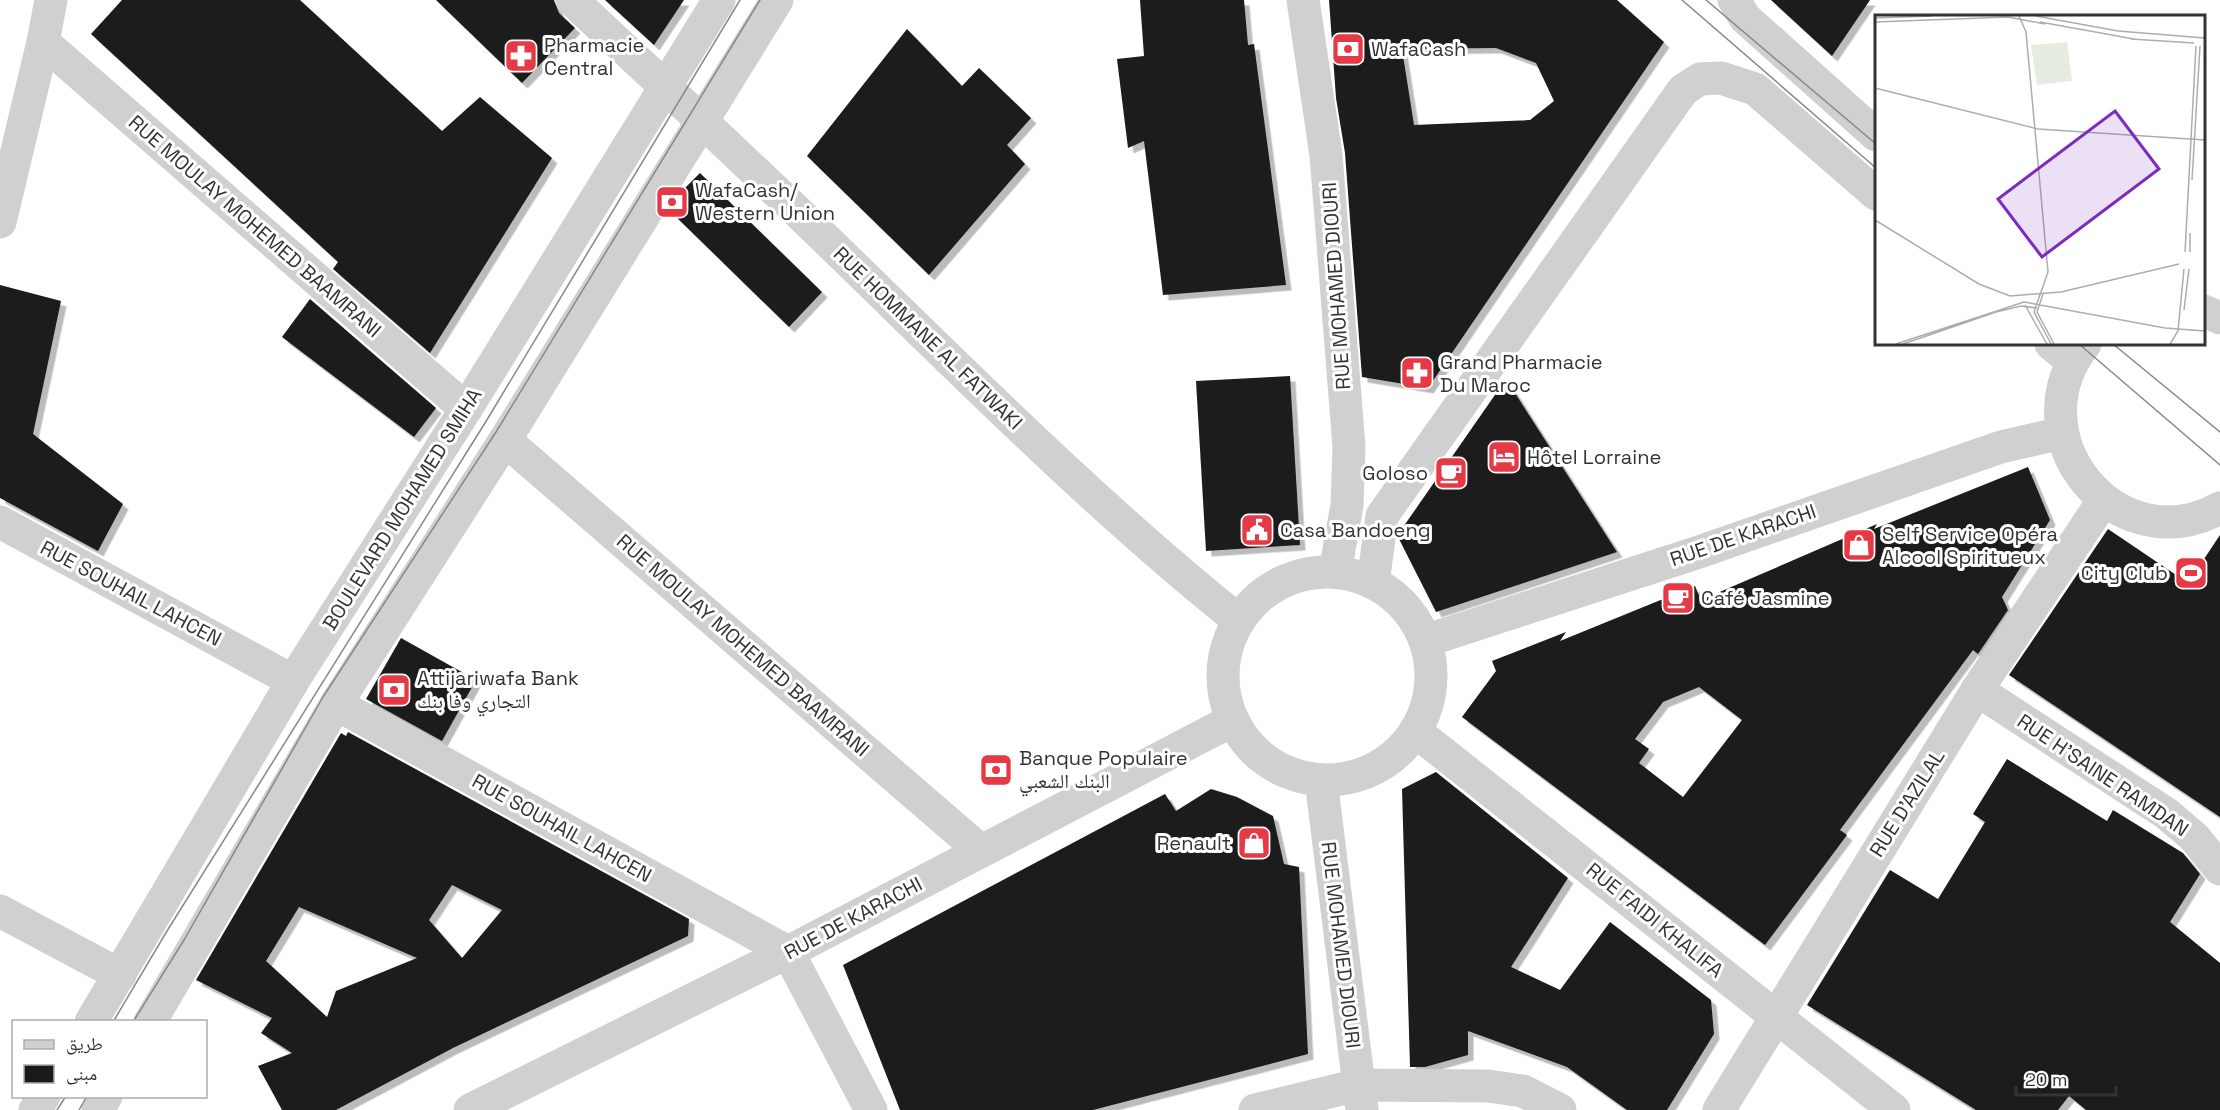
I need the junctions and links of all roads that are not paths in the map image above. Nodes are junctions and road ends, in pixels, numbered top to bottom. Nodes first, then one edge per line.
1 (51, 0) edge
2 (572, 0) edge
3 (719, 0) edge
4 (777, 0) edge
5 (1303, 0) edge
6 (1734, 0) edge
7 (43, 42) junction
8 (665, 87) junction
9 (702, 120) junction
10 (1875, 134) edge
11 (1875, 193) edge
12 (0, 222) edge
13 (2070, 350) edge
14 (466, 409) junction
15 (2062, 433) junction
16 (505, 440) junction
17 (2103, 501) junction
18 (2220, 508) edge
19 (0, 522) edge
20 (1335, 572) junction
21 (1373, 583) junction
22 (1238, 620) junction
23 (1425, 641) junction
24 (293, 681) junction
25 (1977, 690) junction
26 (336, 704) junction
27 (1233, 720) junction
28 (1415, 731) junction
29 (1321, 780) junction
30 (981, 851) junction
31 (2220, 869) edge
32 (0, 910) edge
33 (788, 952) junction
34 (120, 975) junction
35 (1775, 1016) junction
36 (92, 1020) edge
37 (151, 1020) edge
38 (1360, 1098) edge
39 (470, 1110) edge
40 (871, 1110) edge
41 (1255, 1110) edge
42 (1560, 1110) edge
43 (1719, 1110) edge
44 (1894, 1110) edge

1 - 7 street
2 - 8 street, RUE HOMMANE AL FATWAKI
3 - 8 street, BOULEVARD MOHAMED SMIHA
4 - 9 street
5 - 20 street, RUE MOHAMED DIOURI
6 - 10 street
7 - 12 street
7 - 14 street, RUE MOULAY MOHEMED BAAMRANI
8 - 9 street, RUE HOMMANE AL FATWAKI
8 - 14 street, BOULEVARD MOHAMED SMIHA
9 - 16 street
9 - 22 street, RUE HOMMANE AL FATWAKI
11 - 21 street
13 - 15 street
14 - 24 street, BOULEVARD MOHAMED SMIHA
15 - 17 street
15 - 23 street, RUE DE KARACHI
16 - 26 street
16 - 30 street, RUE MOULAY MOHEMED BAAMRANI
17 - 18 street
17 - 25 street, RUE D'AZILAL
19 - 24 street, RUE SOUHAIL LAHCEN
20 - 21 street
20 - 22 street
21 - 23 street
22 - 27 street
23 - 28 street
24 - 34 street, BOULEVARD MOHAMED SMIHA
25 - 31 street, RUE H'SAINE RAMDAN
25 - 35 street, RUE D'AZILAL
26 - 33 street, RUE SOUHAIL LAHCEN
26 - 37 street
27 - 29 street
27 - 30 street, RUE DE KARACHI
28 - 29 street
28 - 35 street, RUE FAIDI KHALIFA
29 - 38 street, RUE MOHAMED DIOURI
30 - 33 street, RUE DE KARACHI
32 - 34 street
33 - 39 street, RUE DE KARACHI
33 - 40 street
34 - 36 street, BOULEVARD MOHAMED SMIHA
35 - 43 street, RUE D'AZILAL
35 - 44 street, RUE FAIDI KHALIFA
38 - 41 street
38 - 42 street

